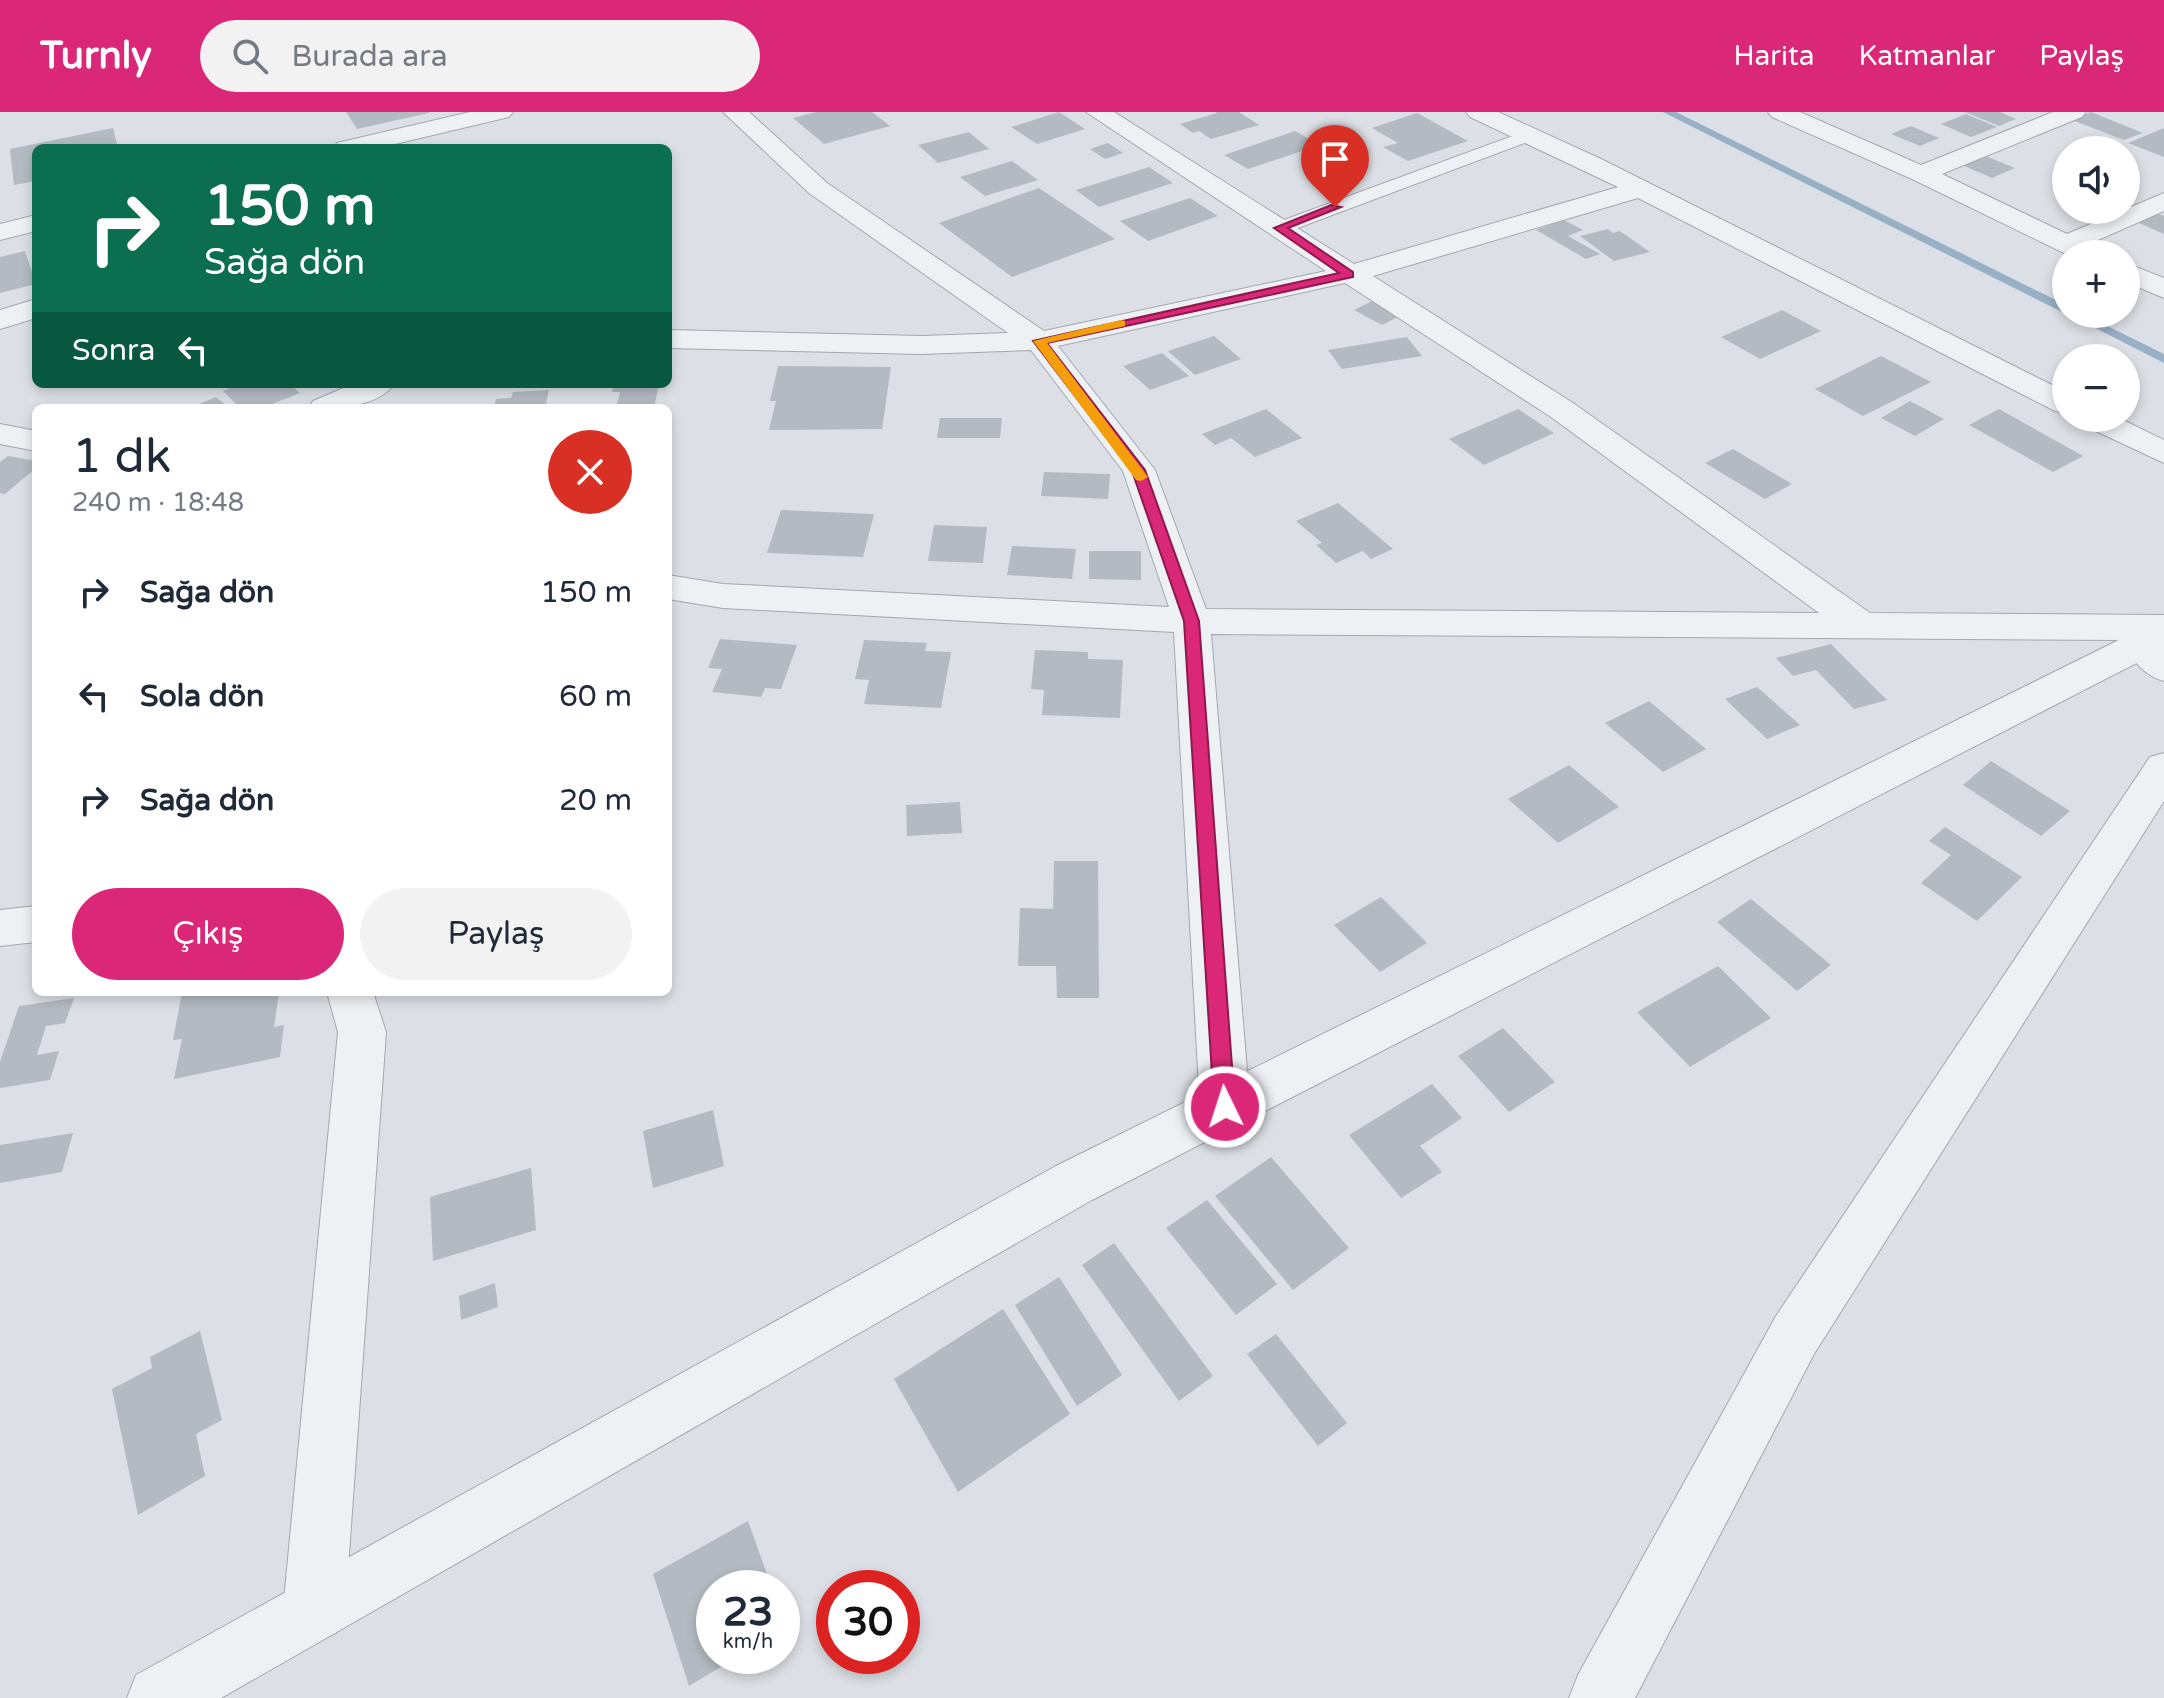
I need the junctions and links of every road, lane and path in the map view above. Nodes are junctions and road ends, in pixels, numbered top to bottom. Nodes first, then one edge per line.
1 (501, 112) edge
2 (735, 112) edge
3 (1098, 112) edge
4 (1478, 112) edge
5 (1780, 112) edge
6 (2074, 112) edge
7 (1529, 135) junction
8 (363, 144) edge
9 (1921, 174) junction
10 (1640, 189) junction
11 (2164, 201) edge
12 (32, 224) edge
13 (1280, 228) junction
14 (0, 232) edge
15 (2058, 240) edge
16 (2093, 240) edge
17 (1349, 274) junction
18 (2140, 278) edge
19 (2164, 289) edge
20 (32, 309) edge
21 (0, 320) edge
22 (672, 339) edge
23 (1039, 341) junction
24 (370, 388) edge
25 (2052, 397) edge
26 (333, 404) edge
27 (2122, 432) edge
28 (0, 434) edge
29 (32, 440) edge
30 (2164, 453) edge
31 (672, 588) edge
32 (1192, 621) junction
33 (1862, 626) junction
34 (2158, 643) edge
35 (2164, 768) edge
36 (32, 924) edge
37 (0, 928) edge
38 (351, 996) edge
39 (1225, 1107) junction
40 (314, 1611) junction
41 (159, 1698) edge
42 (1601, 1698) edge

1 - 8 street
2 - 23 street
3 - 13 street
4 - 7 street
5 - 9 street
6 - 9 street
7 - 10 street
7 - 13 lane
9 - 15 street
10 - 17 street
10 - 25 street
11 - 16 street
12 - 14 street
13 - 17 street
17 - 23 street
17 - 33 street
18 - 19 street
20 - 21 street
22 - 23 street
23 - 32 street
24 - 26 street
27 - 30 street
28 - 29 street
31 - 32 street
32 - 33 street
32 - 39 street
33 - 34 street
34 - 39 street
35 - 42 street
36 - 37 street
38 - 40 street
39 - 40 street
40 - 41 street

